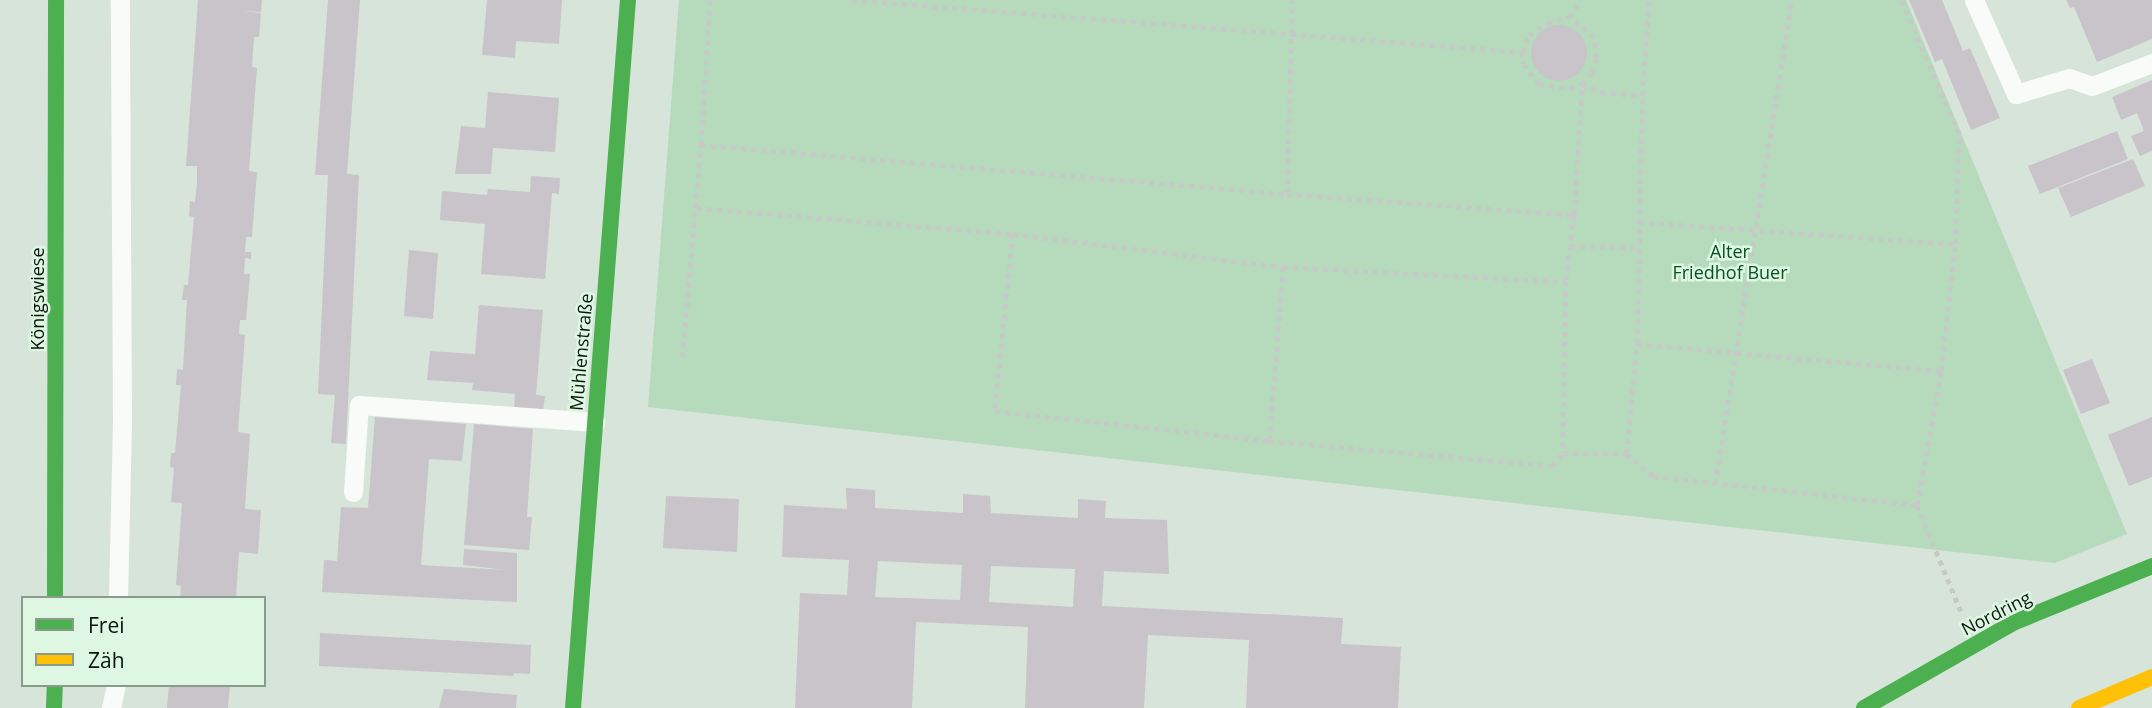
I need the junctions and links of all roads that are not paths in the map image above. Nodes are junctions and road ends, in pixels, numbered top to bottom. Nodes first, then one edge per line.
1 (56, 0) edge
2 (120, 0) edge
3 (628, 0) edge
4 (1974, 0) edge
5 (2152, 63) edge
6 (595, 422) junction
7 (354, 492) dead end
8 (2152, 566) edge
9 (55, 596) edge
10 (118, 596) edge
11 (2152, 677) edge
12 (55, 687) edge
13 (116, 687) edge
14 (54, 708) edge
15 (111, 708) edge
16 (573, 708) edge
17 (1864, 708) edge
18 (2078, 708) edge

1 - 9 main road, Königswiese
2 - 10 lane
3 - 6 main road, Mühlenstraße
4 - 5 lane
6 - 7 lane
6 - 16 main road, Mühlenstraße
8 - 17 main road, Nordring
11 - 18 main road
12 - 14 main road
13 - 15 lane

